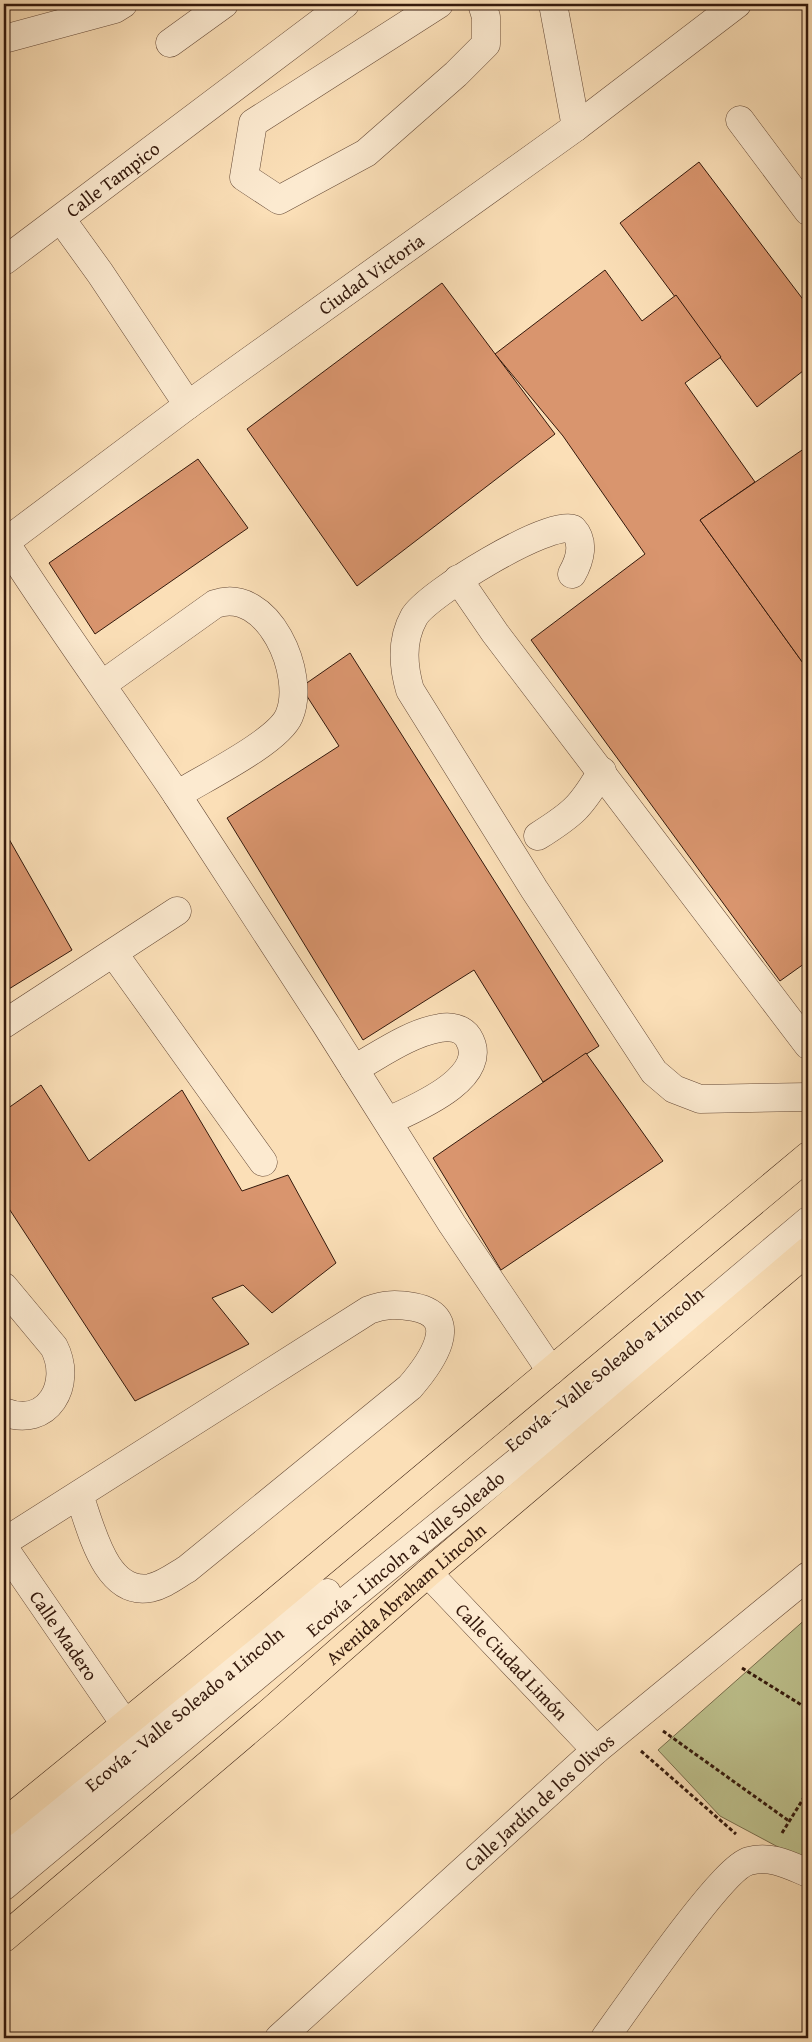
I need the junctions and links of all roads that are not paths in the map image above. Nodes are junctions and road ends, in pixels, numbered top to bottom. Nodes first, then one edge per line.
1 (123, 4) edge
2 (224, 4) edge
3 (345, 4) edge
4 (439, 4) edge
5 (482, 4) edge
6 (553, 4) edge
7 (736, 4) edge
8 (4, 39) edge
9 (170, 43) dead end
10 (740, 120) dead end
11 (576, 127) junction
12 (808, 211) edge
13 (60, 219) junction
14 (4, 261) edge
15 (188, 405) junction
16 (5, 542) edge
17 (572, 574) dead end
18 (458, 579) junction
19 (103, 684) junction
20 (602, 771) junction
21 (176, 795) junction
22 (538, 836) dead end
23 (177, 911) dead end
24 (114, 954) junction
25 (4, 1024) edge
26 (808, 1045) edge
27 (354, 1069) junction
28 (808, 1097) edge
29 (388, 1121) junction
30 (808, 1156) edge
31 (263, 1162) dead end
32 (808, 1203) edge
33 (808, 1221) edge
34 (808, 1251) edge
35 (4, 1287) edge
36 (551, 1371) junction
37 (569, 1408) junction
38 (4, 1412) edge
39 (79, 1495) junction
40 (4, 1542) edge
41 (4, 1548) edge
42 (428, 1573) junction
43 (808, 1576) edge
44 (126, 1724) junction
45 (596, 1750) junction
46 (4, 1823) edge
47 (4, 1855) edge
48 (808, 1873) edge
49 (4, 1886) edge
50 (4, 1938) edge
51 (279, 2038) edge
52 (605, 2038) edge

1 - 8 street
2 - 9 street
3 - 13 street, Calle Tampico
4 - 5 street
6 - 11 street
7 - 11 street, Ciudad Victoria
10 - 12 street
11 - 15 street, Ciudad Victoria
13 - 14 street
13 - 15 street, Calle Tampico
15 - 16 street, Ciudad Victoria
16 - 19 street
17 - 18 street
18 - 20 street
18 - 28 street
19 - 21 street
19 - 21 street
20 - 22 street
20 - 26 street
21 - 27 street
23 - 24 street
24 - 25 street
24 - 31 street
27 - 29 street
27 - 29 street
29 - 36 street
30 - 36 main road
32 - 37 street, Ecovía - Valle Soleado a Lincoln
33 - 37 street, Ecovía - Lincoln a Valle Soleado
34 - 42 main road, Avenida Abraham Lincoln
35 - 38 street
36 - 44 main road
37 - 47 street, Ecovía - Valle Soleado a Lincoln
37 - 49 street, Ecovía - Lincoln a Valle Soleado
39 - 39 street
39 - 40 street
41 - 44 street, Calle Madero
42 - 45 street, Calle Ciudad Limón
42 - 50 main road, Avenida Abraham Lincoln
43 - 45 street, Calle Jardín de los Olivos
44 - 46 main road
45 - 51 street, Calle Jardín de los Olivos
48 - 52 street

